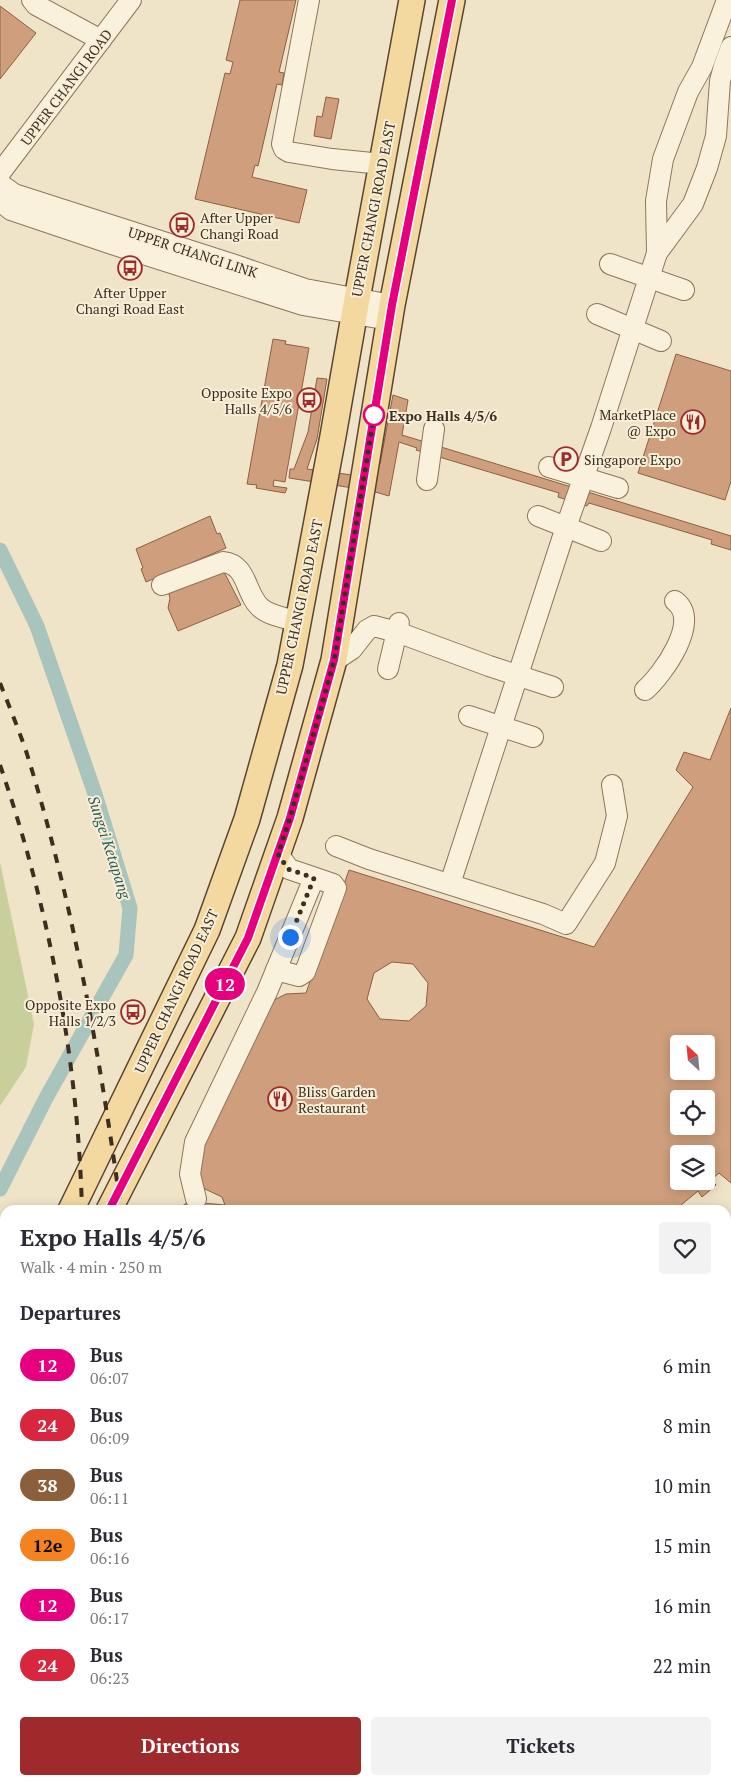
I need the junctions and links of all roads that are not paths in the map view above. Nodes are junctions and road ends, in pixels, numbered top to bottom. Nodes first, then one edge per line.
1 (115, 0) edge
2 (132, 0) edge
3 (308, 0) edge
4 (412, 0) edge
5 (467, 0) edge
6 (727, 0) edge
7 (38, 1) edge
8 (450, 9) edge
9 (99, 31) junction
10 (731, 47) edge
11 (727, 59) edge
12 (0, 152) edge
13 (382, 164) junction
14 (0, 173) edge
15 (0, 184) edge
16 (0, 202) edge
17 (657, 253) junction
18 (610, 264) dead end
19 (649, 276) junction
20 (684, 290) dead end
21 (355, 307) junction
22 (391, 312) junction
23 (597, 314) dead end
24 (632, 329) junction
25 (661, 341) dead end
26 (434, 429) dead end
27 (549, 467) dead end
28 (583, 478) junction
29 (427, 480) dead end
30 (618, 488) dead end
31 (538, 516) dead end
32 (566, 527) junction
33 (601, 541) dead end
34 (162, 585) dead end
35 (675, 601) dead end
36 (298, 622) junction
37 (398, 628) junction
38 (334, 661) junction
39 (388, 669) dead end
40 (518, 676) junction
41 (553, 687) dead end
42 (645, 690) dead end
43 (469, 716) dead end
44 (501, 727) junction
45 (533, 737) dead end
46 (612, 784) dead end
47 (336, 846) dead end
48 (278, 854) junction
49 (312, 882) junction
50 (450, 884) junction
51 (264, 892) junction
52 (276, 970) junction
53 (196, 1200) dead end
54 (73, 1205) edge
55 (113, 1205) edge

1 - 9 street, UPPER CHANGI ROAD
2 - 9 street, UPPER CHANGI ROAD
3 - 13 street
4 - 13 main road, UPPER CHANGI ROAD EAST
5 - 8 main road
6 - 17 street
7 - 9 street
8 - 22 main road
9 - 12 street, UPPER CHANGI ROAD
9 - 14 street, UPPER CHANGI ROAD
10 - 11 street
11 - 17 street
13 - 21 main road, UPPER CHANGI ROAD EAST
15 - 21 street, UPPER CHANGI LINK
16 - 21 street, UPPER CHANGI LINK
17 - 19 street
18 - 19 street
19 - 20 street
19 - 24 street
21 - 22 street, UPPER CHANGI LINK
21 - 36 main road, UPPER CHANGI ROAD EAST
22 - 38 main road
23 - 24 street
24 - 25 street
24 - 28 street
26 - 29 street
27 - 28 street
28 - 30 street
28 - 32 street
31 - 32 street
32 - 33 street
32 - 40 street
34 - 36 street
35 - 42 street
36 - 54 main road, UPPER CHANGI ROAD EAST
37 - 38 street
37 - 39 street
37 - 40 street
38 - 48 main road
40 - 41 street
40 - 44 street
43 - 44 street
44 - 45 street
44 - 50 street
46 - 50 street
47 - 50 street
48 - 49 street
48 - 51 main road
49 - 51 street
49 - 52 street
49 - 52 street
51 - 55 main road
52 - 53 street

